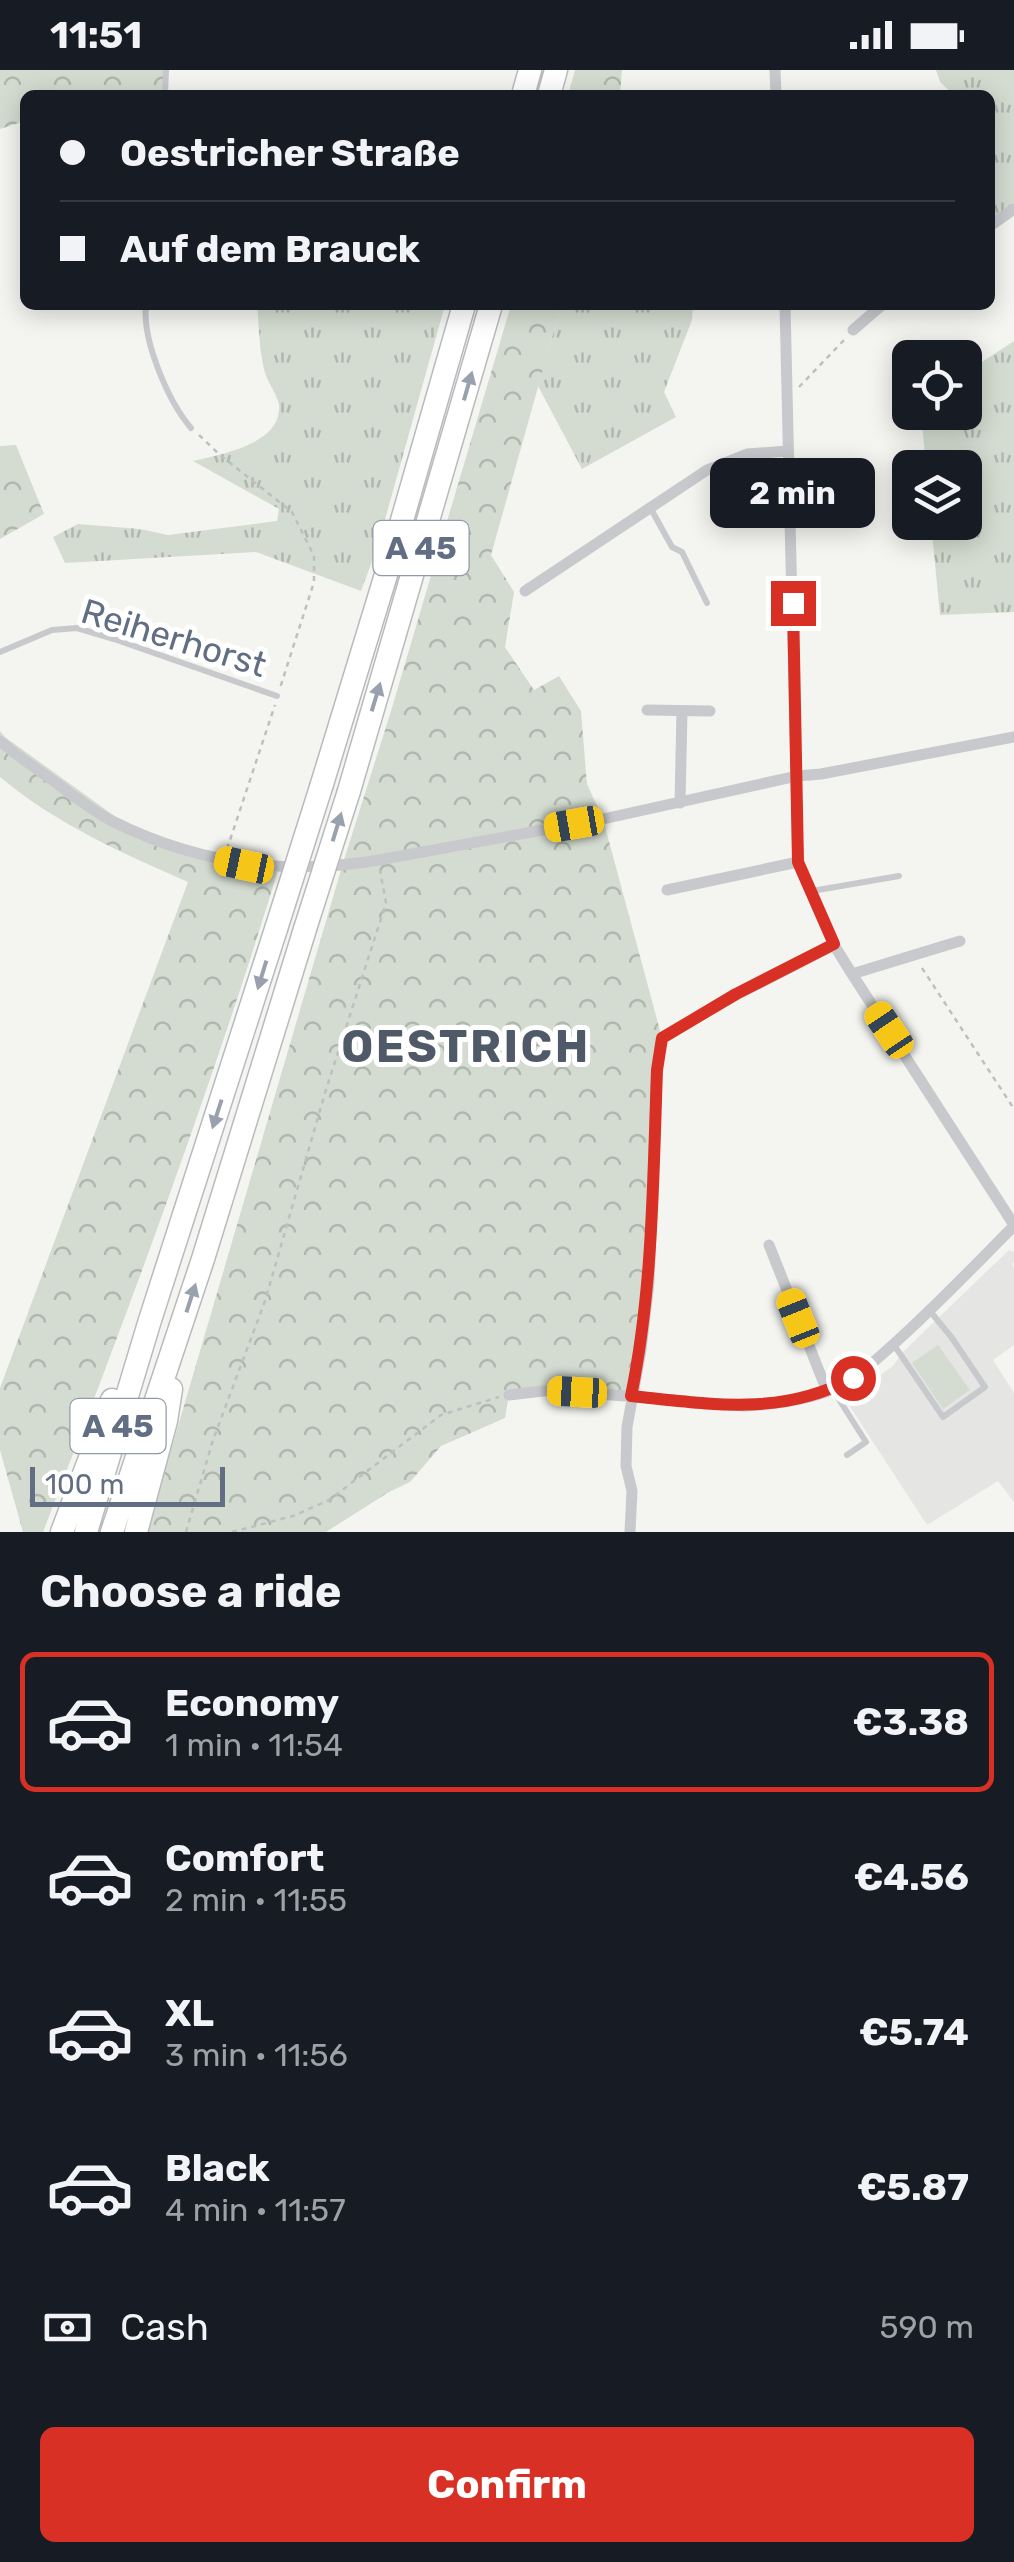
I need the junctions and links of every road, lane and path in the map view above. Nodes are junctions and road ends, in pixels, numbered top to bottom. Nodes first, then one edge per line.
1 (146, 310) edge
2 (463, 310) edge
3 (490, 310) edge
4 (784, 310) edge
5 (876, 310) edge
6 (853, 330) joint
7 (788, 397) junction
8 (191, 428) joint
9 (788, 451) junction
10 (650, 508) junction
11 (525, 591) dead end
12 (707, 603) dead end
13 (0, 652) edge
14 (277, 696) junction
15 (647, 710) dead end
16 (682, 711) junction
17 (710, 712) dead end
18 (1014, 737) edge
19 (0, 741) edge
20 (797, 776) junction
21 (680, 803) junction
22 (224, 860) junction
23 (379, 860) junction
24 (798, 862) junction
25 (899, 876) dead end
26 (667, 890) dead end
27 (810, 892) junction
28 (960, 941) dead end
29 (834, 944) junction
30 (914, 955) junction
31 (852, 974) junction
32 (1014, 1109) edge
33 (1013, 1220) edge
34 (769, 1245) dead end
35 (930, 1310) junction
36 (150, 1320) junction
37 (179, 1336) junction
38 (893, 1344) junction
39 (829, 1390) junction
40 (509, 1395) joint
41 (631, 1396) junction
42 (848, 1455) dead end
43 (62, 1532) edge
44 (86, 1532) edge
45 (112, 1532) edge
46 (136, 1532) edge
47 (186, 1532) edge
48 (232, 1532) edge
49 (630, 1532) edge

1 - 8 lane
2 -> 36 highway, A 45, bridge
37 -> 3 highway, A 45, bridge
4 - 7 street
5 - 6 street
6 - 7 path
7 - 9 street
8 - 14 path
9 - 10 street
9 - 20 street
10 - 11 street
10 - 12 lane
13 - 14 lane, Reiherhorst
14 - 22 path
15 - 16 street
16 - 17 street
16 - 21 street
18 - 20 street
19 - 22 street
20 - 21 street
20 - 24 street
21 - 23 street
22 - 23 street
23 - 47 path
24 - 26 street
24 - 27 street
25 - 27 lane
27 - 29 street
28 - 30 street
29 - 31 street
29 - 41 street
30 - 31 street
30 - 32 path
31 - 33 street
33 - 35 street
34 - 39 street
35 - 38 street
35 - 38 lane
36 - 43 highway
36 - 44 highway, A 45
37 - 45 highway, A 45
37 - 46 highway
38 - 39 street
39 - 41 street
39 - 42 lane
40 - 41 street
40 - 48 path
41 - 49 street

